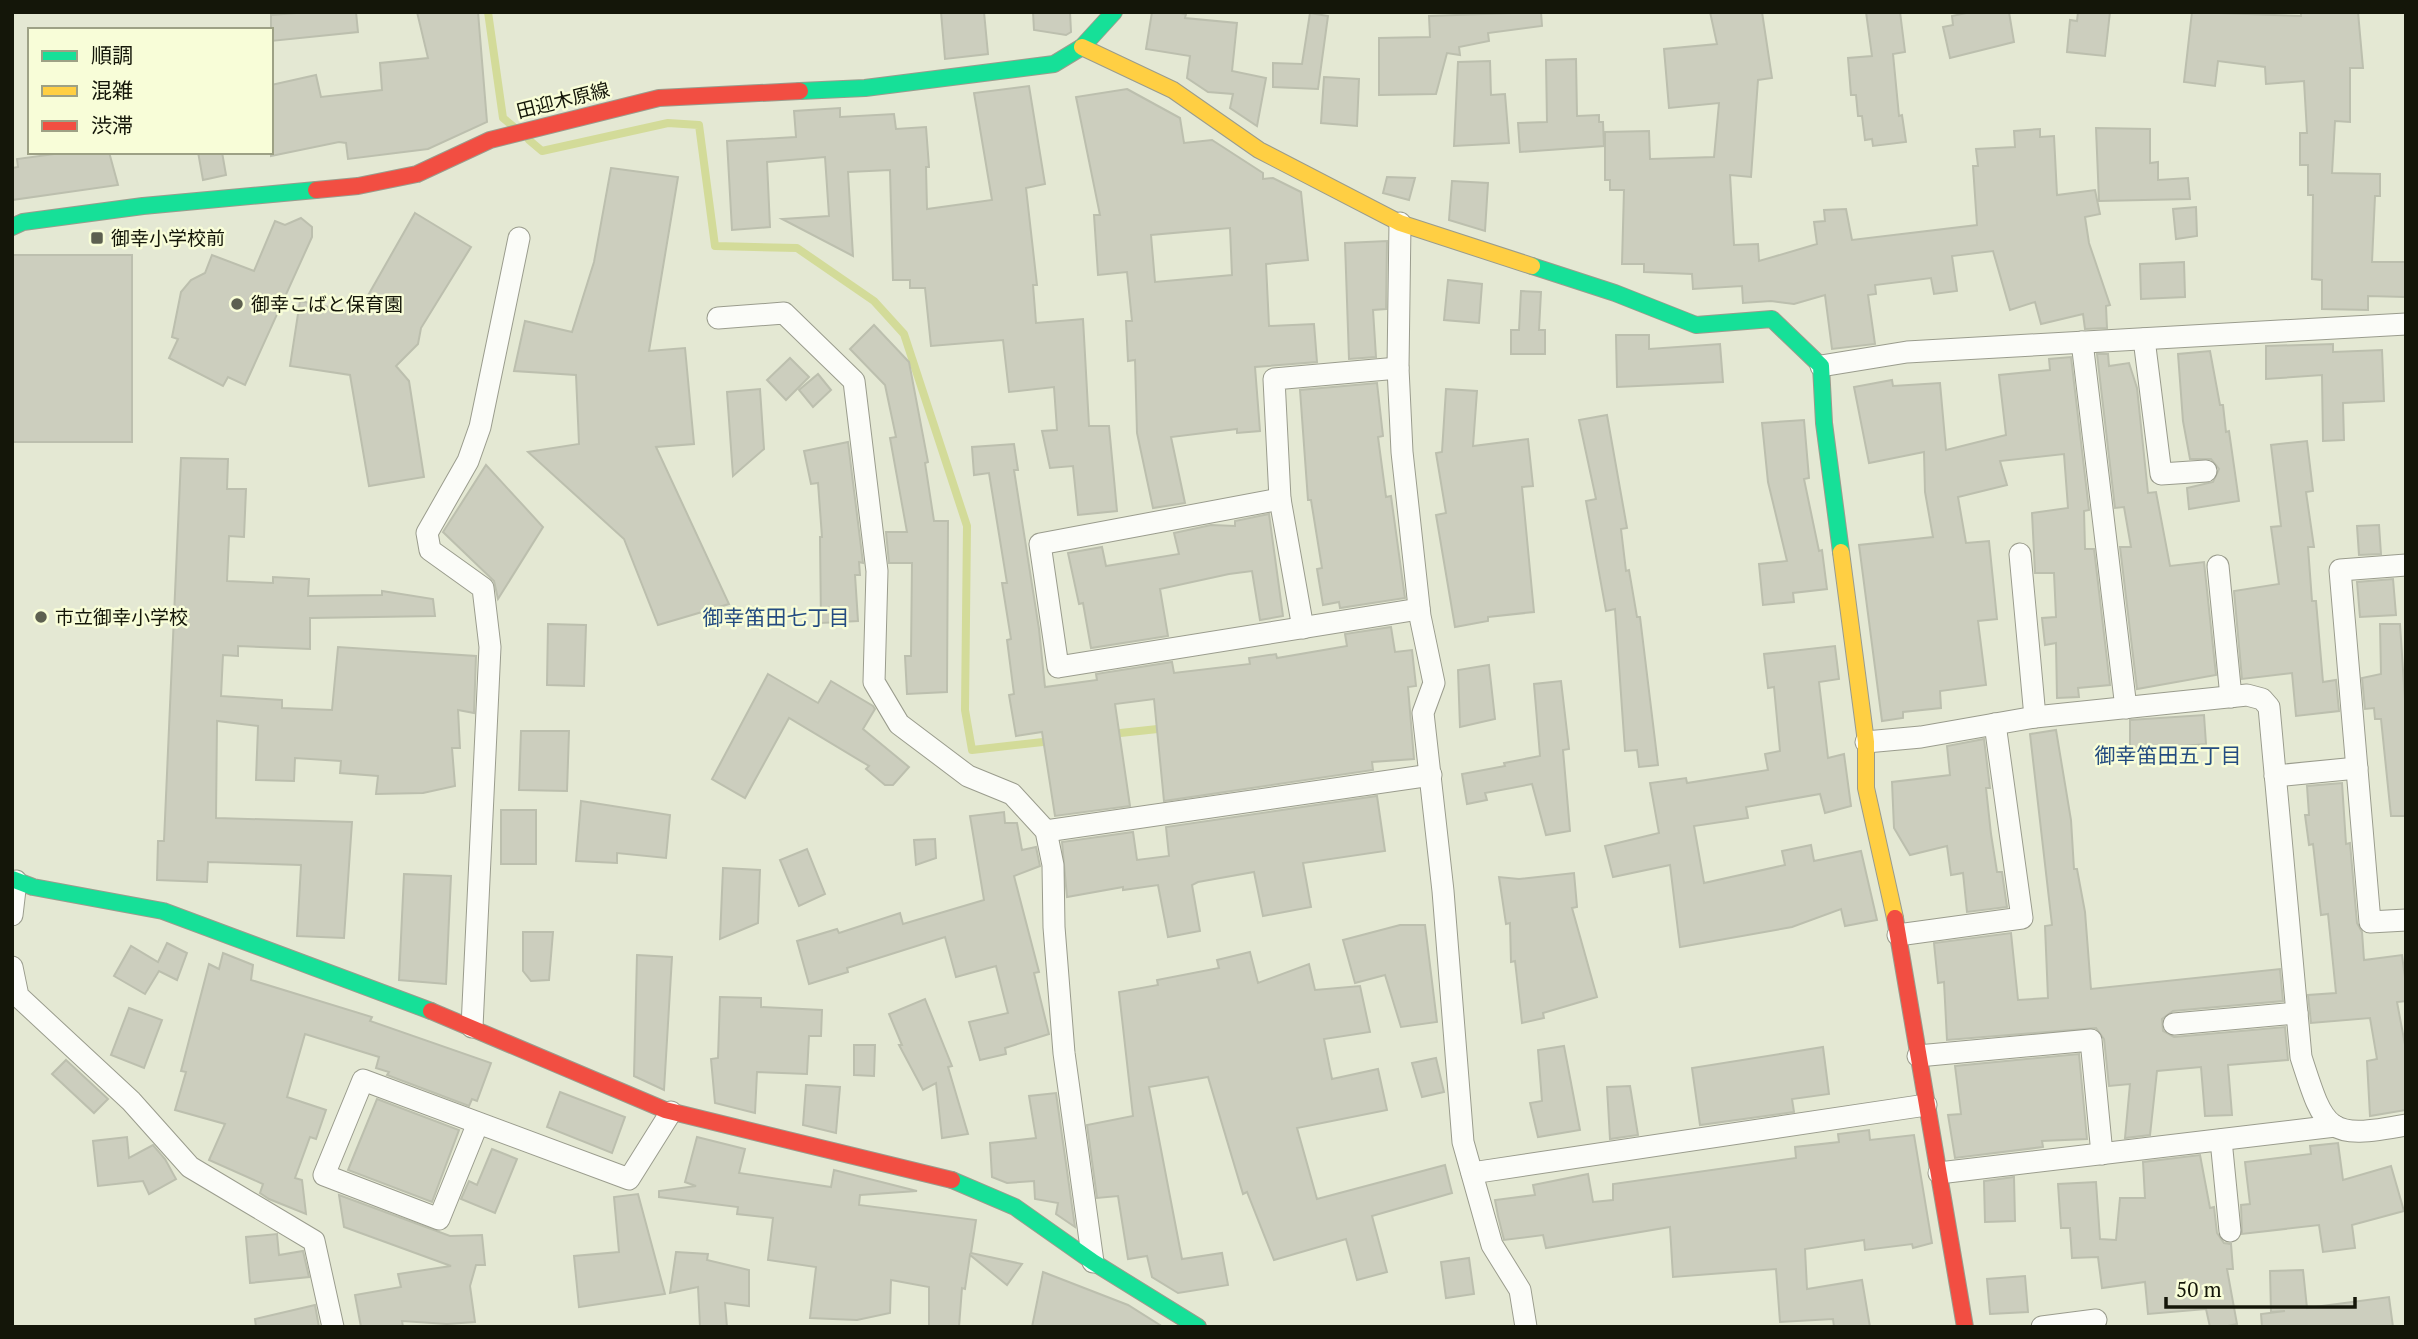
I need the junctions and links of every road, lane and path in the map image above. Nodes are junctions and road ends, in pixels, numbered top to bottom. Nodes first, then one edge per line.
1 (1114, 12) edge
2 (1082, 47) junction
3 (1400, 223) junction
4 (12, 227) edge
5 (519, 238) dead end
6 (718, 317) dead end
7 (2406, 324) edge
8 (2144, 339) junction
9 (2082, 342) junction
10 (1821, 366) junction
11 (1398, 368) junction
12 (2206, 471) dead end
13 (1280, 499) junction
14 (2020, 554) dead end
15 (2406, 565) edge
16 (2218, 566) dead end
17 (1419, 609) junction
18 (1303, 628) junction
19 (2231, 697) junction
20 (2126, 708) junction
21 (2035, 717) junction
22 (1995, 724) junction
23 (1866, 742) junction
24 (2357, 768) junction
25 (1431, 775) junction
26 (2275, 776) junction
27 (1046, 831) junction
28 (14, 880) edge
29 (12, 915) edge
30 (2406, 920) edge
31 (1898, 934) junction
32 (12, 967) edge
33 (2297, 1013) junction
34 (2174, 1024) dead end
35 (472, 1027) junction
36 (1918, 1056) junction
37 (1926, 1105) junction
38 (671, 1112) junction
39 (478, 1123) junction
40 (2406, 1125) edge
41 (2335, 1126) junction
42 (2221, 1140) junction
43 (2102, 1154) junction
44 (1939, 1172) junction
45 (1472, 1173) junction
46 (2230, 1231) dead end
47 (1093, 1262) junction
48 (2096, 1320) dead end
49 (333, 1327) edge
50 (1198, 1327) edge
51 (1526, 1327) edge
52 (1965, 1327) edge
53 (2042, 1327) edge

1 - 2 street, 田迎木原線
2 - 3 street
2 - 4 street, 田迎木原線
3 - 10 street
3 - 11 street
5 - 35 street
6 - 27 street
7 - 8 street
8 - 9 street
8 - 12 street
9 - 10 street
9 - 20 street
10 - 23 street
11 - 13 street
11 - 17 street
13 - 18 street
13 - 18 street
14 - 21 street
15 - 24 street
16 - 19 street
17 - 18 street
17 - 25 street
19 - 20 street
19 - 26 street
20 - 21 street
21 - 22 street
22 - 23 street
22 - 31 street
23 - 31 street
24 - 26 street
24 - 30 street
25 - 27 street
25 - 45 street
26 - 33 street
27 - 47 street
28 - 29 street
28 - 35 street
31 - 36 street
32 - 49 street
33 - 34 street
33 - 41 street
35 - 38 street
36 - 37 street
36 - 43 street
37 - 44 street
37 - 45 street
38 - 39 street
38 - 47 street
39 - 39 street
40 - 41 street
41 - 42 street
42 - 43 street
42 - 46 street
43 - 44 street
44 - 52 street
45 - 51 street
47 - 50 street
48 - 53 street

